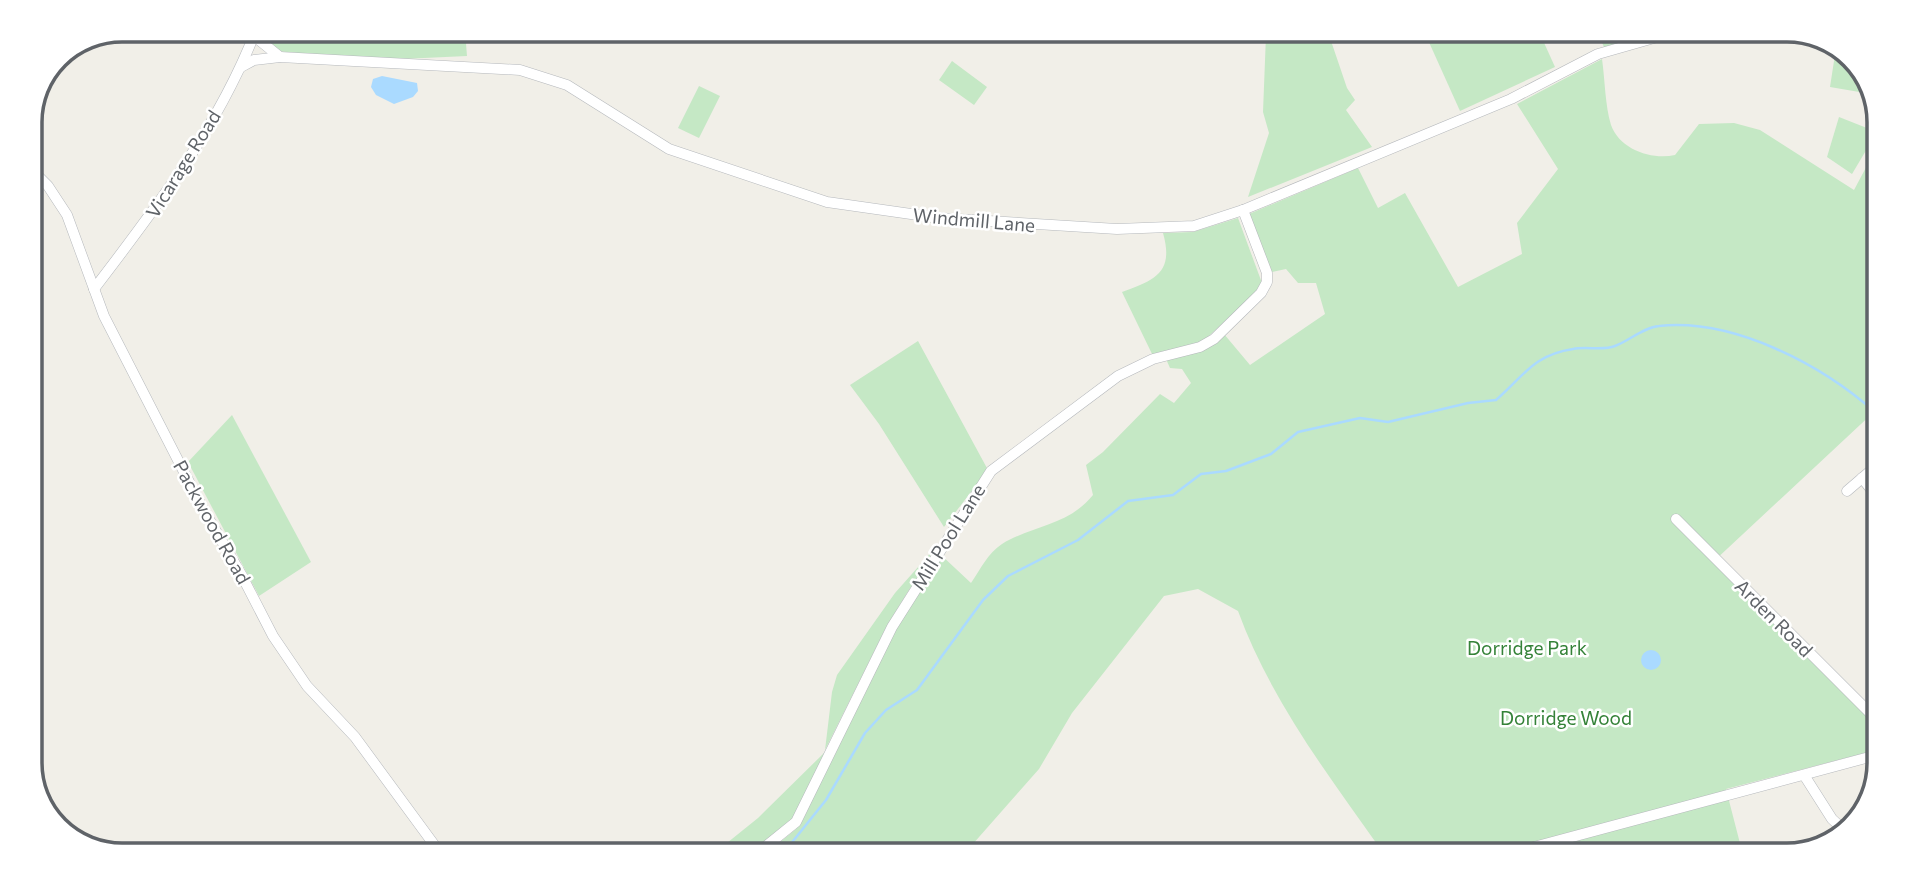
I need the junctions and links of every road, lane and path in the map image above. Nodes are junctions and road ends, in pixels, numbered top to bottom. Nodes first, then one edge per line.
1 (251, 42) edge
2 (264, 42) edge
3 (1640, 42) edge
4 (279, 57) junction
5 (241, 67) junction
6 (42, 180) edge
7 (1242, 210) junction
8 (87, 268) junction
9 (107, 271) junction
10 (94, 289) junction
11 (1867, 474) edge
12 (1862, 478) junction
13 (1867, 484) edge
14 (1847, 491) dead end
15 (1676, 519) dead end
16 (1867, 710) edge
17 (1867, 757) edge
18 (1804, 775) junction
19 (1838, 825) edge
20 (433, 843) edge
21 (770, 843) edge
22 (1550, 843) edge

1 - 5 street, Vicarage Road
2 - 4 street
3 - 7 street, Windmill Lane
4 - 5 street, Windmill Lane
4 - 7 street, Windmill Lane
5 - 9 street, Vicarage Road
6 - 8 street, Packwood Road
7 - 21 street, Mill Pool Lane
8 - 9 street
8 - 10 street, Packwood Road
9 - 10 street, Vicarage Road
10 - 20 street, Packwood Road
11 - 12 street
12 - 13 street
12 - 14 street
15 - 16 street, Arden Road
17 - 18 street
18 - 19 street
18 - 22 street

